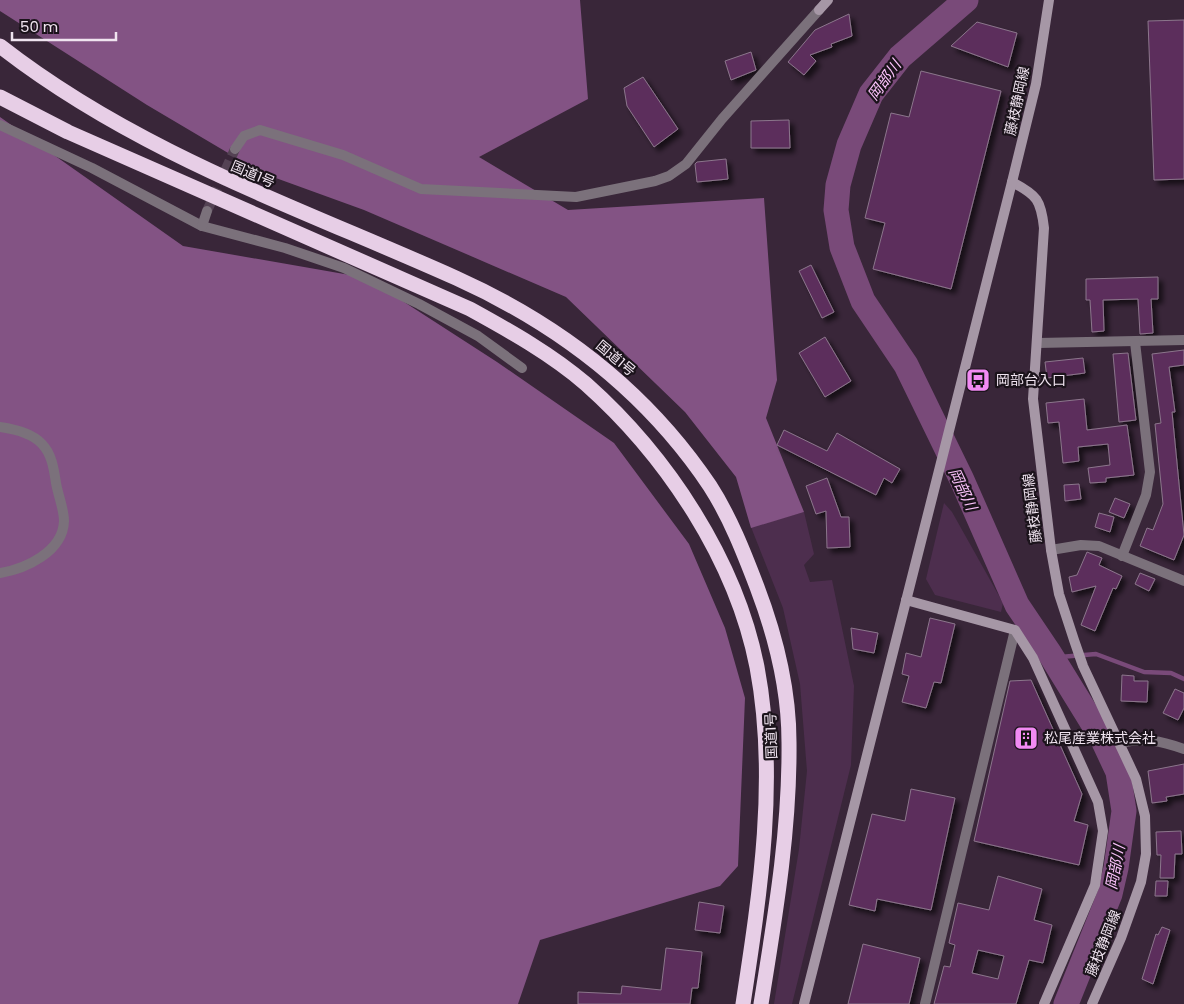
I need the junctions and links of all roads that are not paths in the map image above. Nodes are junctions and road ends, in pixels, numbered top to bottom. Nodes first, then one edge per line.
1 (828, 0) edge
2 (1049, 0) edge
3 (0, 46) edge
4 (0, 97) edge
5 (0, 125) edge
6 (235, 149) tunnel mouth
7 (1012, 182) junction
8 (208, 212) tunnel mouth
9 (202, 226) junction
10 (1184, 340) edge
11 (1135, 342) junction
12 (1038, 343) junction
13 (522, 368) dead end
14 (0, 427) edge
15 (1051, 550) junction
16 (1122, 556) junction
17 (0, 573) edge
18 (1184, 582) edge
19 (906, 600) junction
20 (1015, 630) junction
21 (1120, 743) junction
22 (1184, 749) edge
23 (743, 1004) edge
24 (761, 1004) edge
25 (804, 1004) edge
26 (925, 1004) edge
27 (1044, 1004) edge
28 (1092, 1004) edge

1 - 6 street
2 - 7 street, 藤枝静岡線
3 - 24 highway, 国道1号
4 - 23 highway, 国道1号
5 - 9 street
7 - 12 street, 藤枝静岡線
7 - 19 street
8 - 9 street
9 - 13 street
10 - 11 street
11 - 12 street
11 - 16 street
12 - 15 street, 藤枝静岡線
14 - 17 street
15 - 16 street
15 - 21 street, 藤枝静岡線
16 - 18 street
19 - 20 street
19 - 25 street
20 - 26 street
20 - 27 street
21 - 22 street
21 - 28 street, 藤枝静岡線

